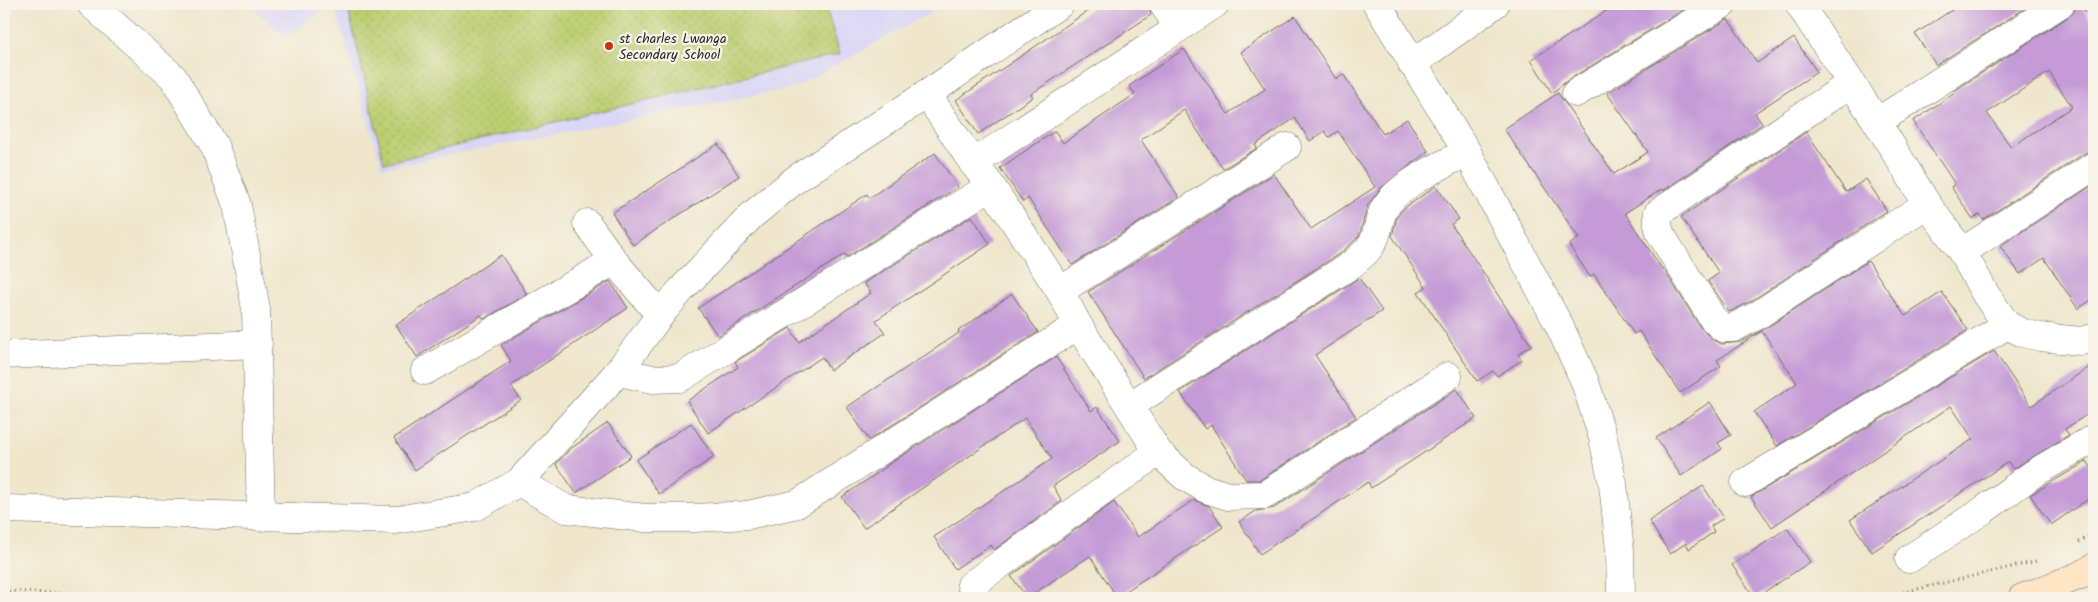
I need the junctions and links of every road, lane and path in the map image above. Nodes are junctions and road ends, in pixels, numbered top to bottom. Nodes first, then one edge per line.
1 (92, 4) edge
2 (1060, 4) edge
3 (1163, 4) edge
4 (1215, 4) edge
5 (1377, 4) edge
6 (1495, 4) edge
7 (1723, 4) edge
8 (1798, 4) edge
9 (2060, 4) edge
10 (1178, 28) junction
11 (1412, 64) junction
12 (1850, 84) junction
13 (1576, 93) dead end
14 (927, 94) junction
15 (1877, 122) junction
16 (1287, 147) dead end
17 (1468, 152) junction
18 (973, 163) junction
19 (2094, 166) edge
20 (991, 186) junction
21 (1927, 204) junction
22 (587, 224) dead end
23 (1962, 252) junction
24 (614, 261) junction
25 (1060, 291) junction
26 (660, 315) junction
27 (1078, 324) junction
28 (2007, 325) junction
29 (2094, 338) edge
30 (258, 344) junction
31 (4, 355) edge
32 (425, 371) dead end
33 (618, 372) junction
34 (1448, 376) dead end
35 (1129, 406) junction
36 (2094, 438) edge
37 (1158, 452) junction
38 (519, 482) junction
39 (1745, 483) dead end
40 (4, 509) edge
41 (261, 517) junction
42 (2094, 533) edge
43 (2078, 542) dead end
44 (1909, 559) dead end
45 (2044, 559) dead end
46 (2094, 567) edge
47 (971, 585) dead end
48 (4, 591) edge
49 (172, 598) edge
50 (1622, 598) edge
51 (1879, 598) edge
52 (2022, 598) edge

1 - 30 street
2 - 14 street
3 - 10 street
4 - 10 street
5 - 11 street
6 - 11 street
7 - 13 street
8 - 12 street
9 - 15 street
10 - 18 street
11 - 17 street
12 - 15 street
12 - 21 street
14 - 18 street
14 - 26 street
15 - 21 street
16 - 25 street
17 - 35 street
17 - 50 street
18 - 20 street
19 - 23 street
20 - 25 street
20 - 33 street
21 - 23 street
22 - 24 street
23 - 28 street
24 - 26 street
24 - 32 street
25 - 27 street
26 - 33 street
27 - 35 street
27 - 38 street
28 - 29 street
28 - 39 street
30 - 31 street
30 - 41 street
33 - 38 street
34 - 37 street
35 - 37 street
36 - 44 street
37 - 47 street
38 - 41 street
40 - 41 street
42 - 43 path
45 - 51 path
46 - 52 main road
48 - 49 path

